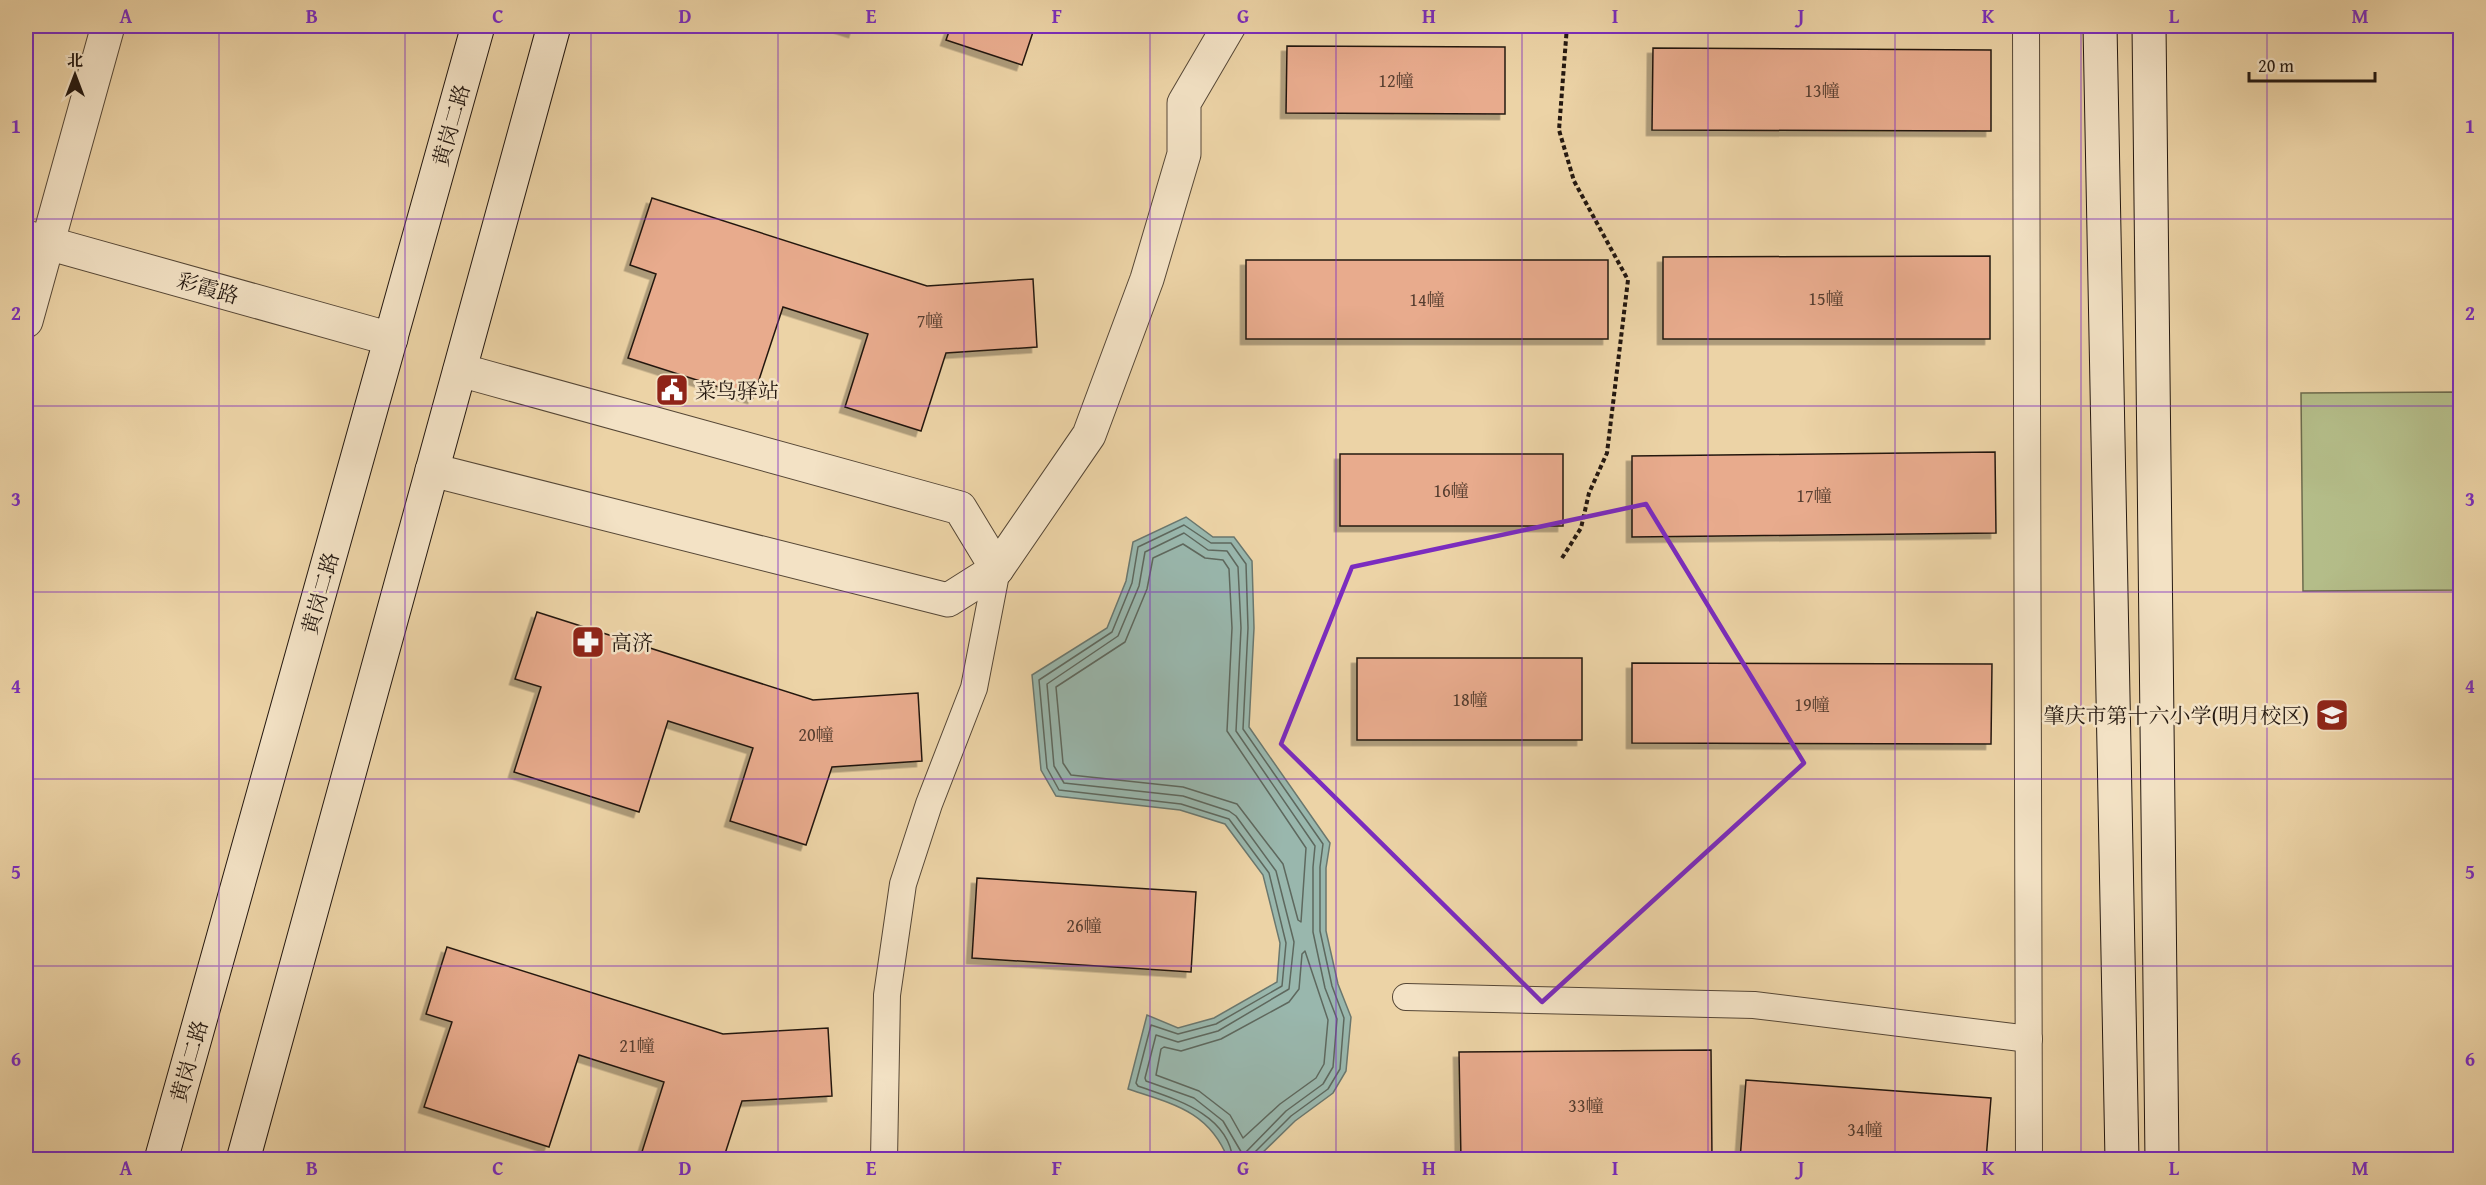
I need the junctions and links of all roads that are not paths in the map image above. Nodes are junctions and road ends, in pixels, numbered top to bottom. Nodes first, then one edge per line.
1 (108, 26) edge
2 (478, 26) edge
3 (554, 26) edge
4 (1229, 26) edge
5 (2026, 26) edge
6 (2100, 26) edge
7 (2149, 26) edge
8 (36, 240) edge
9 (26, 321) edge
10 (391, 339) junction
11 (460, 369) junction
12 (432, 470) junction
13 (997, 569) junction
14 (1406, 997) dead end
15 (2029, 1039) junction
16 (161, 1160) edge
17 (243, 1160) edge
18 (884, 1160) edge
19 (2029, 1160) edge
20 (2122, 1160) edge
21 (2162, 1160) edge

1 - 8 street
2 - 10 street, 黄岗二路
3 - 11 street
4 - 13 street
5 - 15 lane
6 - 20 street
7 - 21 street
8 - 9 street
8 - 10 street, 彩霞路
10 - 16 street, 黄岗二路
11 - 12 street
11 - 13 street
12 - 13 street
12 - 17 street
13 - 18 lane
14 - 15 lane
15 - 19 lane

